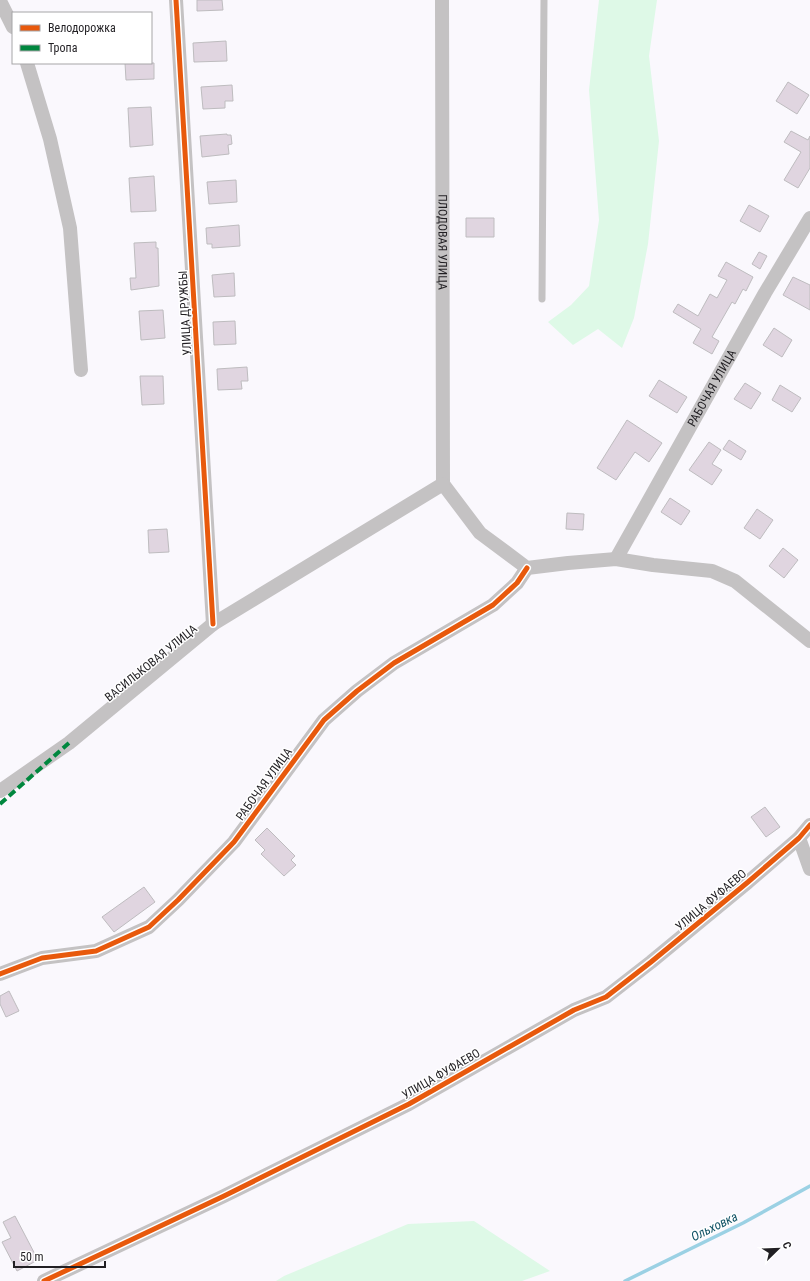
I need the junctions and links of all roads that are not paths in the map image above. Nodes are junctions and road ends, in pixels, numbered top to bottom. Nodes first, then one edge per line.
1 (176, 0) edge
2 (442, 0) edge
3 (544, 0) edge
4 (0, 1) edge
5 (12, 24) edge
6 (27, 64) edge
7 (810, 218) edge
8 (542, 299) dead end
9 (82, 370) dead end
10 (443, 484) junction
11 (616, 559) junction
12 (527, 568) junction
13 (213, 624) junction
14 (810, 641) edge
15 (0, 791) edge
16 (810, 825) edge
17 (799, 838) junction
18 (810, 869) edge
19 (0, 974) edge
20 (44, 1281) edge

1 - 13 street, УЛИЦА ДРУЖБЫ
2 - 10 street, ПЛОДОВАЯ УЛИЦА
3 - 8 lane
4 - 5 street
6 - 9 street
7 - 11 street, РАБОЧАЯ УЛИЦА
10 - 12 street
10 - 13 street, ВАСИЛЬКОВАЯ УЛИЦА
11 - 12 street
11 - 14 street
12 - 19 street, РАБОЧАЯ УЛИЦА
13 - 15 street, ВАСИЛЬКОВАЯ УЛИЦА
16 - 17 street, УЛИЦА ФУФАЕВО
17 - 18 street
17 - 20 street, УЛИЦА ФУФАЕВО

